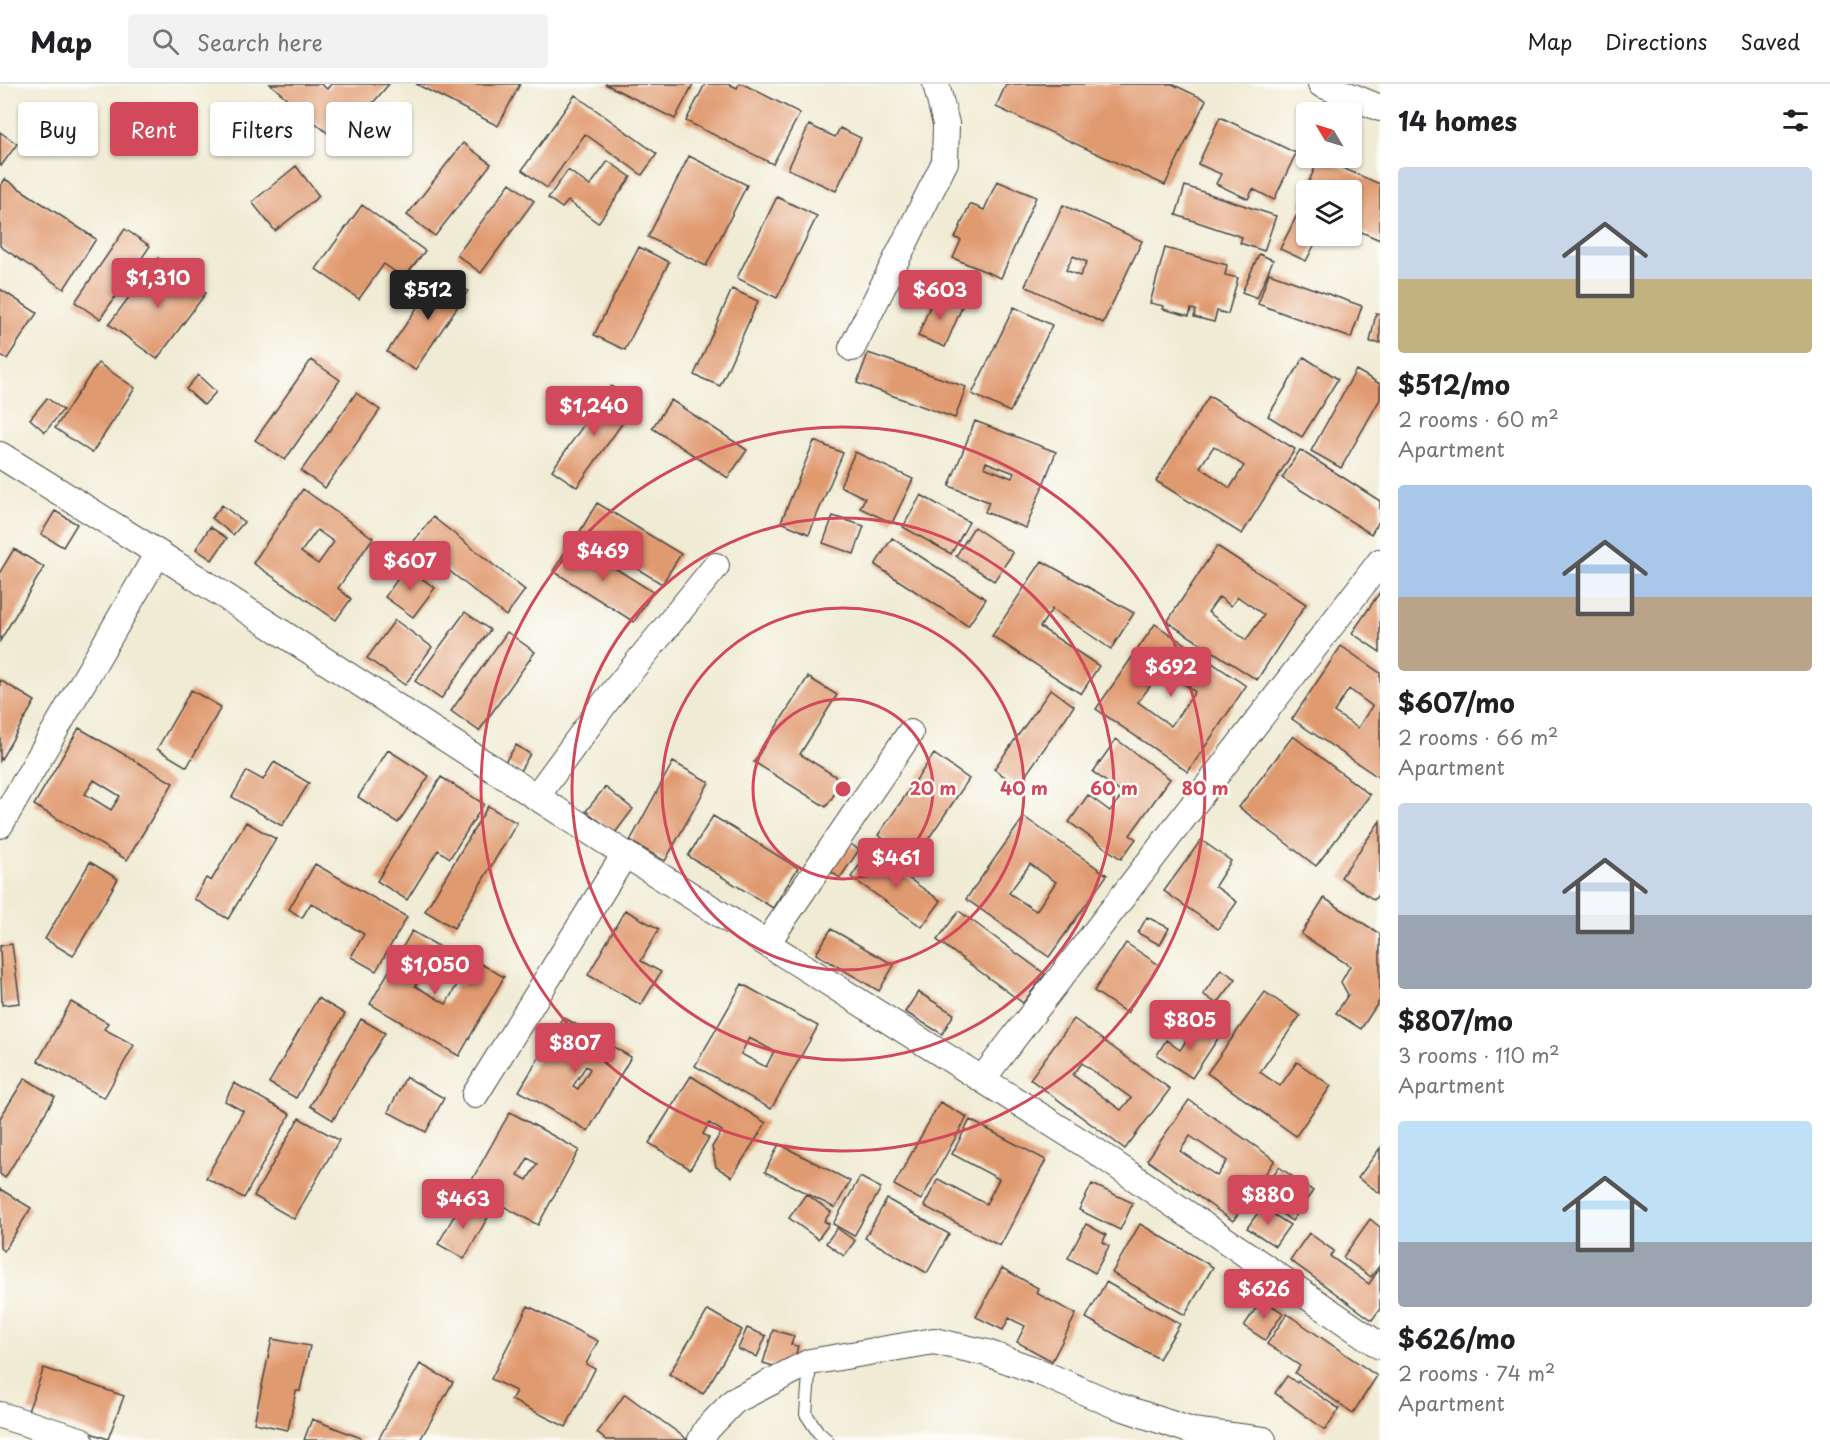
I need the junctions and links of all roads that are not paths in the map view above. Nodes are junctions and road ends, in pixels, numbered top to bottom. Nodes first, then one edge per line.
1 (936, 84) edge
2 (1322, 84) edge
3 (1380, 108) edge
4 (852, 348) dead end
5 (0, 455) edge
6 (158, 553) junction
7 (1380, 562) edge
8 (716, 566) dead end
9 (910, 733) dead end
10 (536, 797) junction
11 (0, 825) edge
12 (625, 854) junction
13 (766, 943) junction
14 (983, 1078) junction
15 (475, 1095) dead end
16 (1380, 1346) edge
17 (810, 1362) junction
18 (0, 1415) edge
19 (80, 1440) edge
20 (701, 1440) edge
21 (827, 1440) edge
22 (1263, 1440) edge

1 - 4 street
2 - 3 street
5 - 6 street
6 - 10 street
6 - 11 street
7 - 14 street
8 - 10 street
9 - 13 street
10 - 12 street
12 - 13 street
12 - 15 street
13 - 14 street
14 - 16 street
17 - 20 street
17 - 21 lane
17 - 22 street
18 - 19 street

